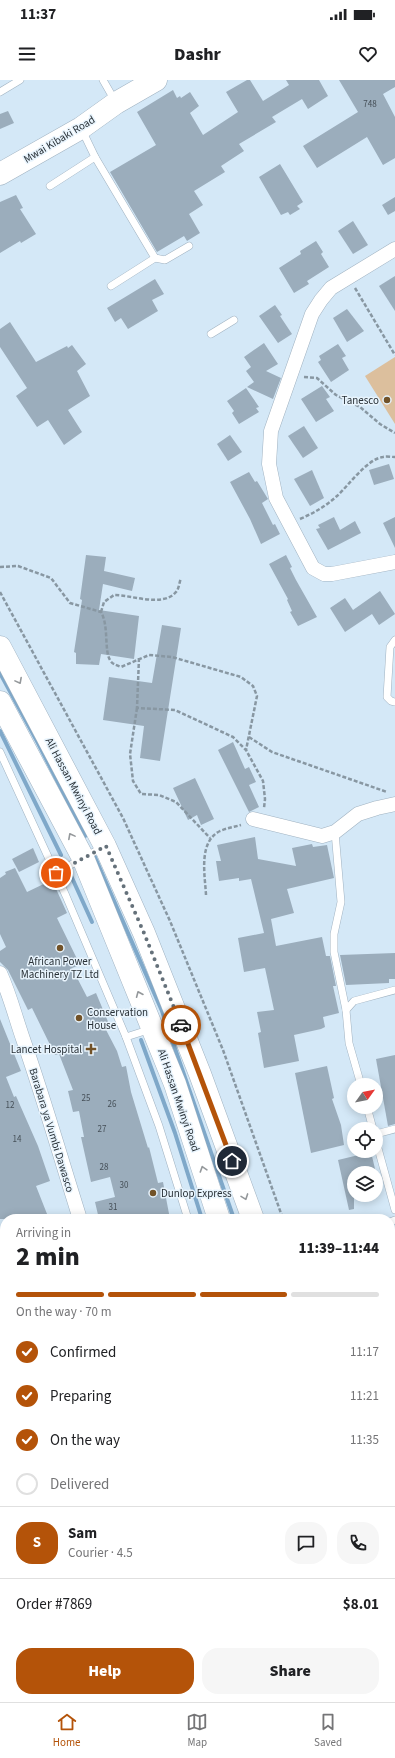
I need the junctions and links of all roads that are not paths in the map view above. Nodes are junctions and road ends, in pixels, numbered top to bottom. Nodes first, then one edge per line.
1 (20, 80) edge
2 (103, 80) edge
3 (156, 80) edge
4 (0, 92) edge
5 (116, 103) junction
6 (81, 128) junction
7 (0, 157) edge
8 (95, 157) junction
9 (0, 174) edge
10 (50, 186) dead end
11 (189, 246) dead end
12 (395, 249) edge
13 (155, 258) junction
14 (111, 286) dead end
15 (234, 320) dead end
16 (211, 334) dead end
17 (395, 562) edge
18 (395, 640) edge
19 (0, 647) edge
20 (395, 702) edge
21 (3, 715) edge
22 (0, 752) edge
23 (395, 804) edge
24 (253, 819) road end
25 (335, 832) junction
26 (106, 846) junction
27 (83, 858) junction
28 (56, 873) junction
29 (0, 973) edge
30 (395, 990) edge
31 (346, 1010) junction
32 (154, 1028) junction
33 (126, 1037) junction
34 (359, 1078) edge
35 (395, 1129) edge
36 (383, 1132) edge
37 (381, 1158) edge
38 (395, 1210) edge
39 (78, 1214) edge
40 (186, 1214) edge
41 (217, 1214) edge
42 (251, 1214) edge

1 - 4 lane
2 - 5 lane
3 - 5 main road, Mwai Kibaki Road
5 - 6 main road, Mwai Kibaki Road
5 - 7 main road, Mwai Kibaki Road
6 - 8 lane
6 - 9 main road, Mwai Kibaki Road
8 - 10 lane
8 - 13 lane
11 - 13 lane
12 - 17 street
13 - 14 lane
15 - 16 lane
18 - 20 lane
19 -> 26 main road, Ali Hassan Mwinyi Road
27 -> 21 main road, Ali Hassan Mwinyi Road
22 - 28 lane
23 - 25 street
24 - 25 street
25 - 31 lane
26 - 27 lane
26 -> 42 main road, Ali Hassan Mwinyi Road
27 - 28 lane
32 -> 27 main road, Ali Hassan Mwinyi Road
28 - 33 lane
29 - 39 street, Barabara ya Vumbi Dawasco
30 - 31 lane
31 - 34 lane
32 - 33 lane
41 -> 32 main road, Ali Hassan Mwinyi Road
33 - 40 lane
35 - 36 lane
37 - 38 lane

